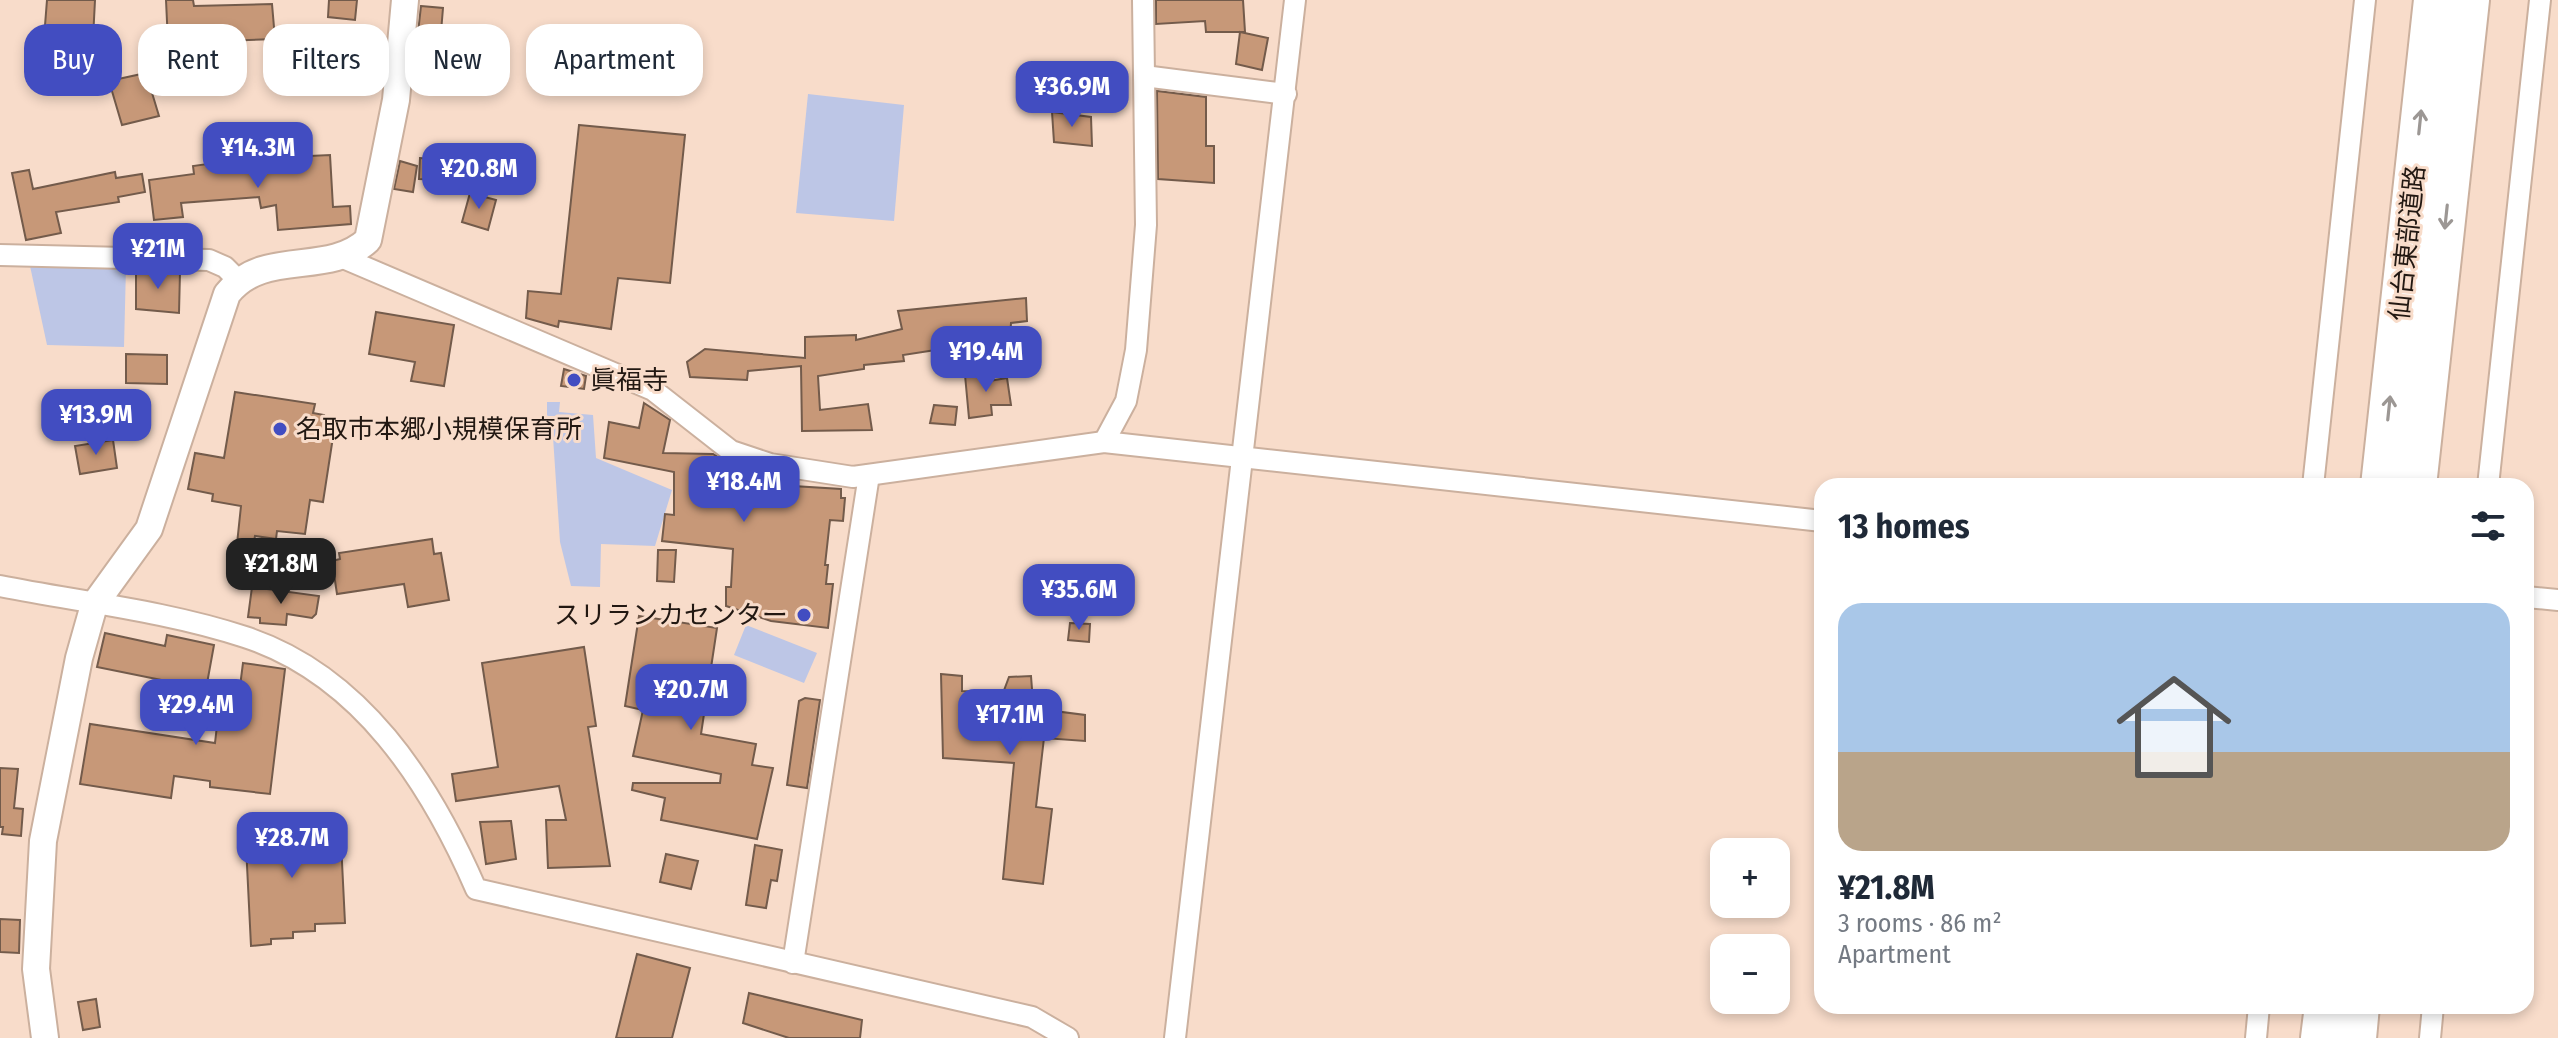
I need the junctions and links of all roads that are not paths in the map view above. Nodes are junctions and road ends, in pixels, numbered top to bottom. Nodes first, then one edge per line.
1 (405, 0) edge
2 (1143, 0) edge
3 (1295, 0) edge
4 (2365, 0) edge
5 (2433, 0) edge
6 (2470, 0) edge
7 (2540, 0) edge
8 (1144, 76) junction
9 (1286, 94) junction
10 (0, 255) edge
11 (341, 257) junction
12 (238, 280) junction
13 (1104, 442) junction
14 (1242, 458) junction
15 (869, 475) junction
16 (2314, 478) edge
17 (2381, 478) edge
18 (2418, 478) edge
19 (2489, 478) edge
20 (1814, 520) edge
21 (0, 586) edge
22 (2534, 598) edge
23 (2558, 600) edge
24 (94, 605) junction
25 (793, 963) junction
26 (2258, 1014) edge
27 (2323, 1014) edge
28 (2359, 1014) edge
29 (2432, 1014) edge
30 (45, 1038) edge
31 (1068, 1038) edge
32 (1175, 1038) edge
33 (2256, 1038) edge
34 (2320, 1038) edge
35 (2357, 1038) edge
36 (2430, 1038) edge

1 - 11 street
2 - 8 street
3 - 9 street
4 - 16 street
17 -> 5 highway, 仙台東部道路
6 -> 18 highway, 仙台東部道路
7 - 19 street
8 - 9 street
8 - 13 street
9 - 14 street
10 - 12 street
11 - 12 street
11 - 15 street
12 - 24 street
13 - 14 street
13 - 15 street
14 - 20 street
14 - 32 street
15 - 25 street
21 - 24 street
22 - 23 street
24 - 25 street
24 - 30 street
25 - 31 street
26 - 33 street
27 - 34 highway
28 - 35 highway
29 - 36 street

